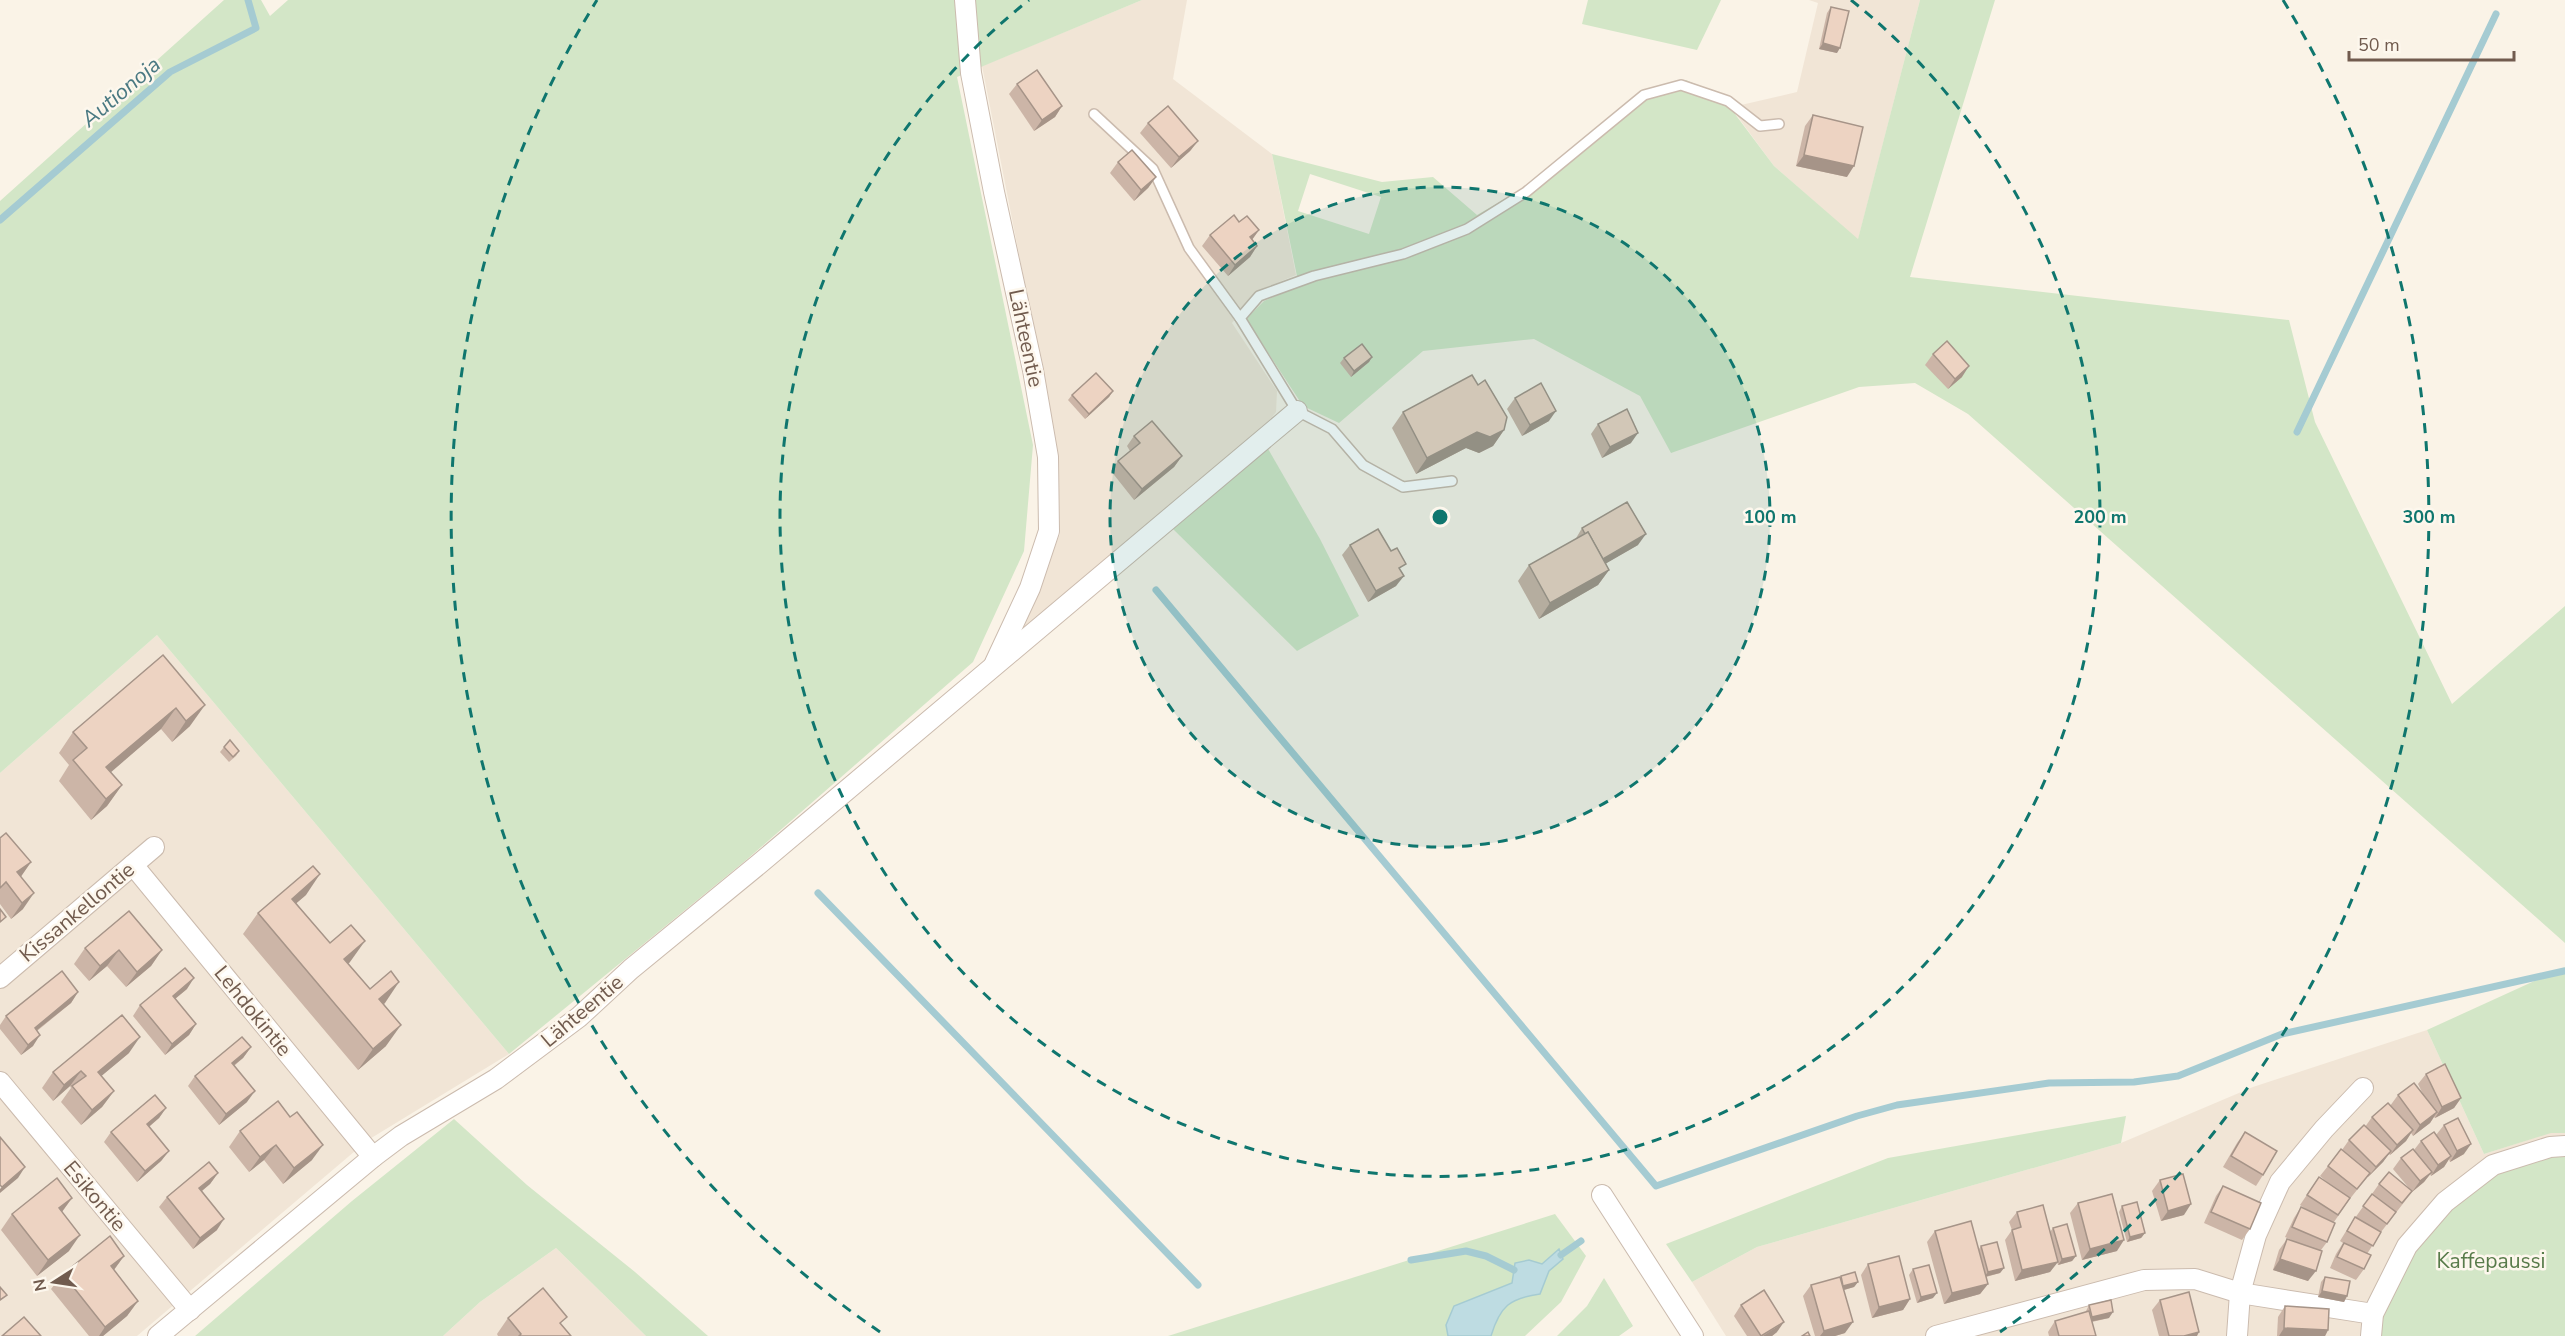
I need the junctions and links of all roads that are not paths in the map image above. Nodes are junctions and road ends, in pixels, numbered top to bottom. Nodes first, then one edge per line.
1 (965, 0) edge
2 (1094, 114) dead end
3 (1779, 124) dead end
4 (1239, 318) junction
5 (1297, 411) junction
6 (1452, 481) dead end
7 (993, 668) junction
8 (154, 847) dead end
9 (133, 865) junction
10 (0, 978) edge
11 (0, 1082) edge
12 (2363, 1088) dead end
13 (2565, 1146) edge
14 (373, 1156) junction
15 (1602, 1195) dead end
16 (2240, 1293) junction
17 (190, 1310) junction
18 (2373, 1314) junction
19 (158, 1336) edge
20 (1693, 1336) edge
21 (1936, 1336) edge
22 (2237, 1336) edge
23 (2372, 1336) edge

1 - 7 street, Lähteentie
2 - 4 lane
3 - 4 lane
4 - 5 lane
5 - 6 lane
5 - 7 street, Lähteentie
7 - 14 street, Lähteentie
8 - 9 street, Kissankellontie
9 - 10 street, Kissankellontie
9 - 14 street, Lehdokintie
11 - 17 street, Esikontie
12 - 16 street
13 - 18 street
14 - 17 street, Lähteentie
15 - 20 street
16 - 18 street
16 - 21 street
16 - 22 street
17 - 19 street, Lähteentie
18 - 23 street

